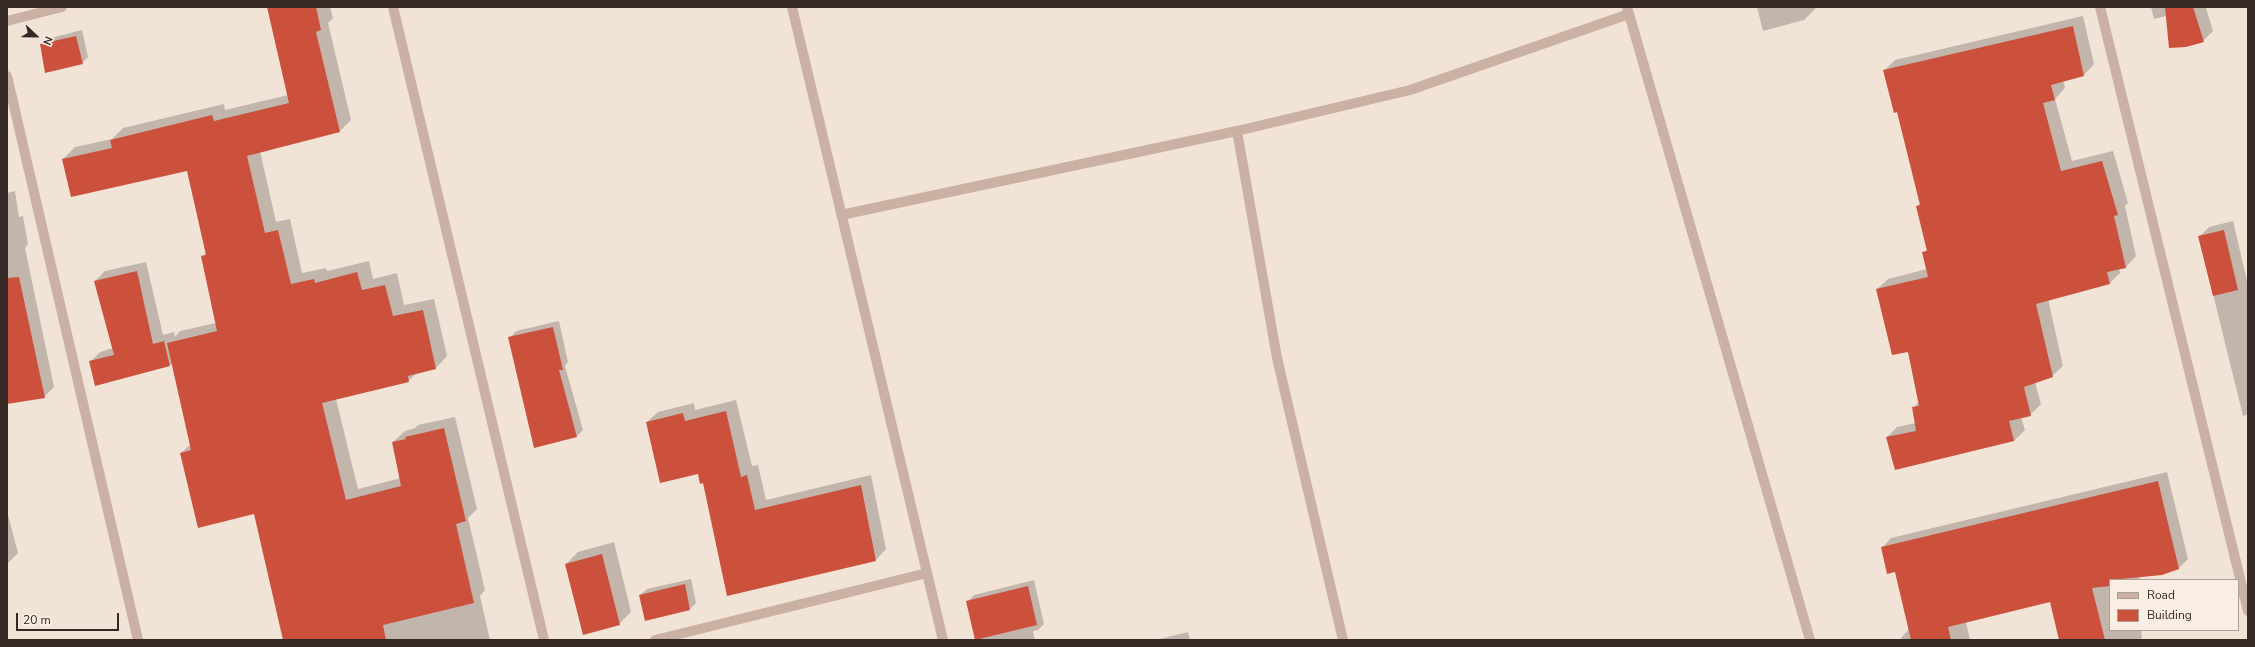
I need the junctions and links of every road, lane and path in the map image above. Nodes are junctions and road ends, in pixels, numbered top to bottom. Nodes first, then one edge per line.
1 (62, 7) edge
2 (393, 7) edge
3 (792, 7) edge
4 (2100, 7) edge
5 (1628, 10) edge
6 (7, 21) edge
7 (7, 76) edge
8 (1237, 131) junction
9 (841, 215) junction
10 (927, 573) junction
11 (2248, 611) edge
12 (138, 640) edge
13 (544, 640) edge
14 (655, 640) edge
15 (944, 640) edge
16 (1343, 640) edge
17 (1810, 640) edge

1 - 6 street
2 - 13 street
3 - 9 street
4 - 11 street
5 - 8 street
5 - 17 street
7 - 12 street
8 - 9 street
8 - 16 street
9 - 10 street
10 - 14 street
10 - 15 street

